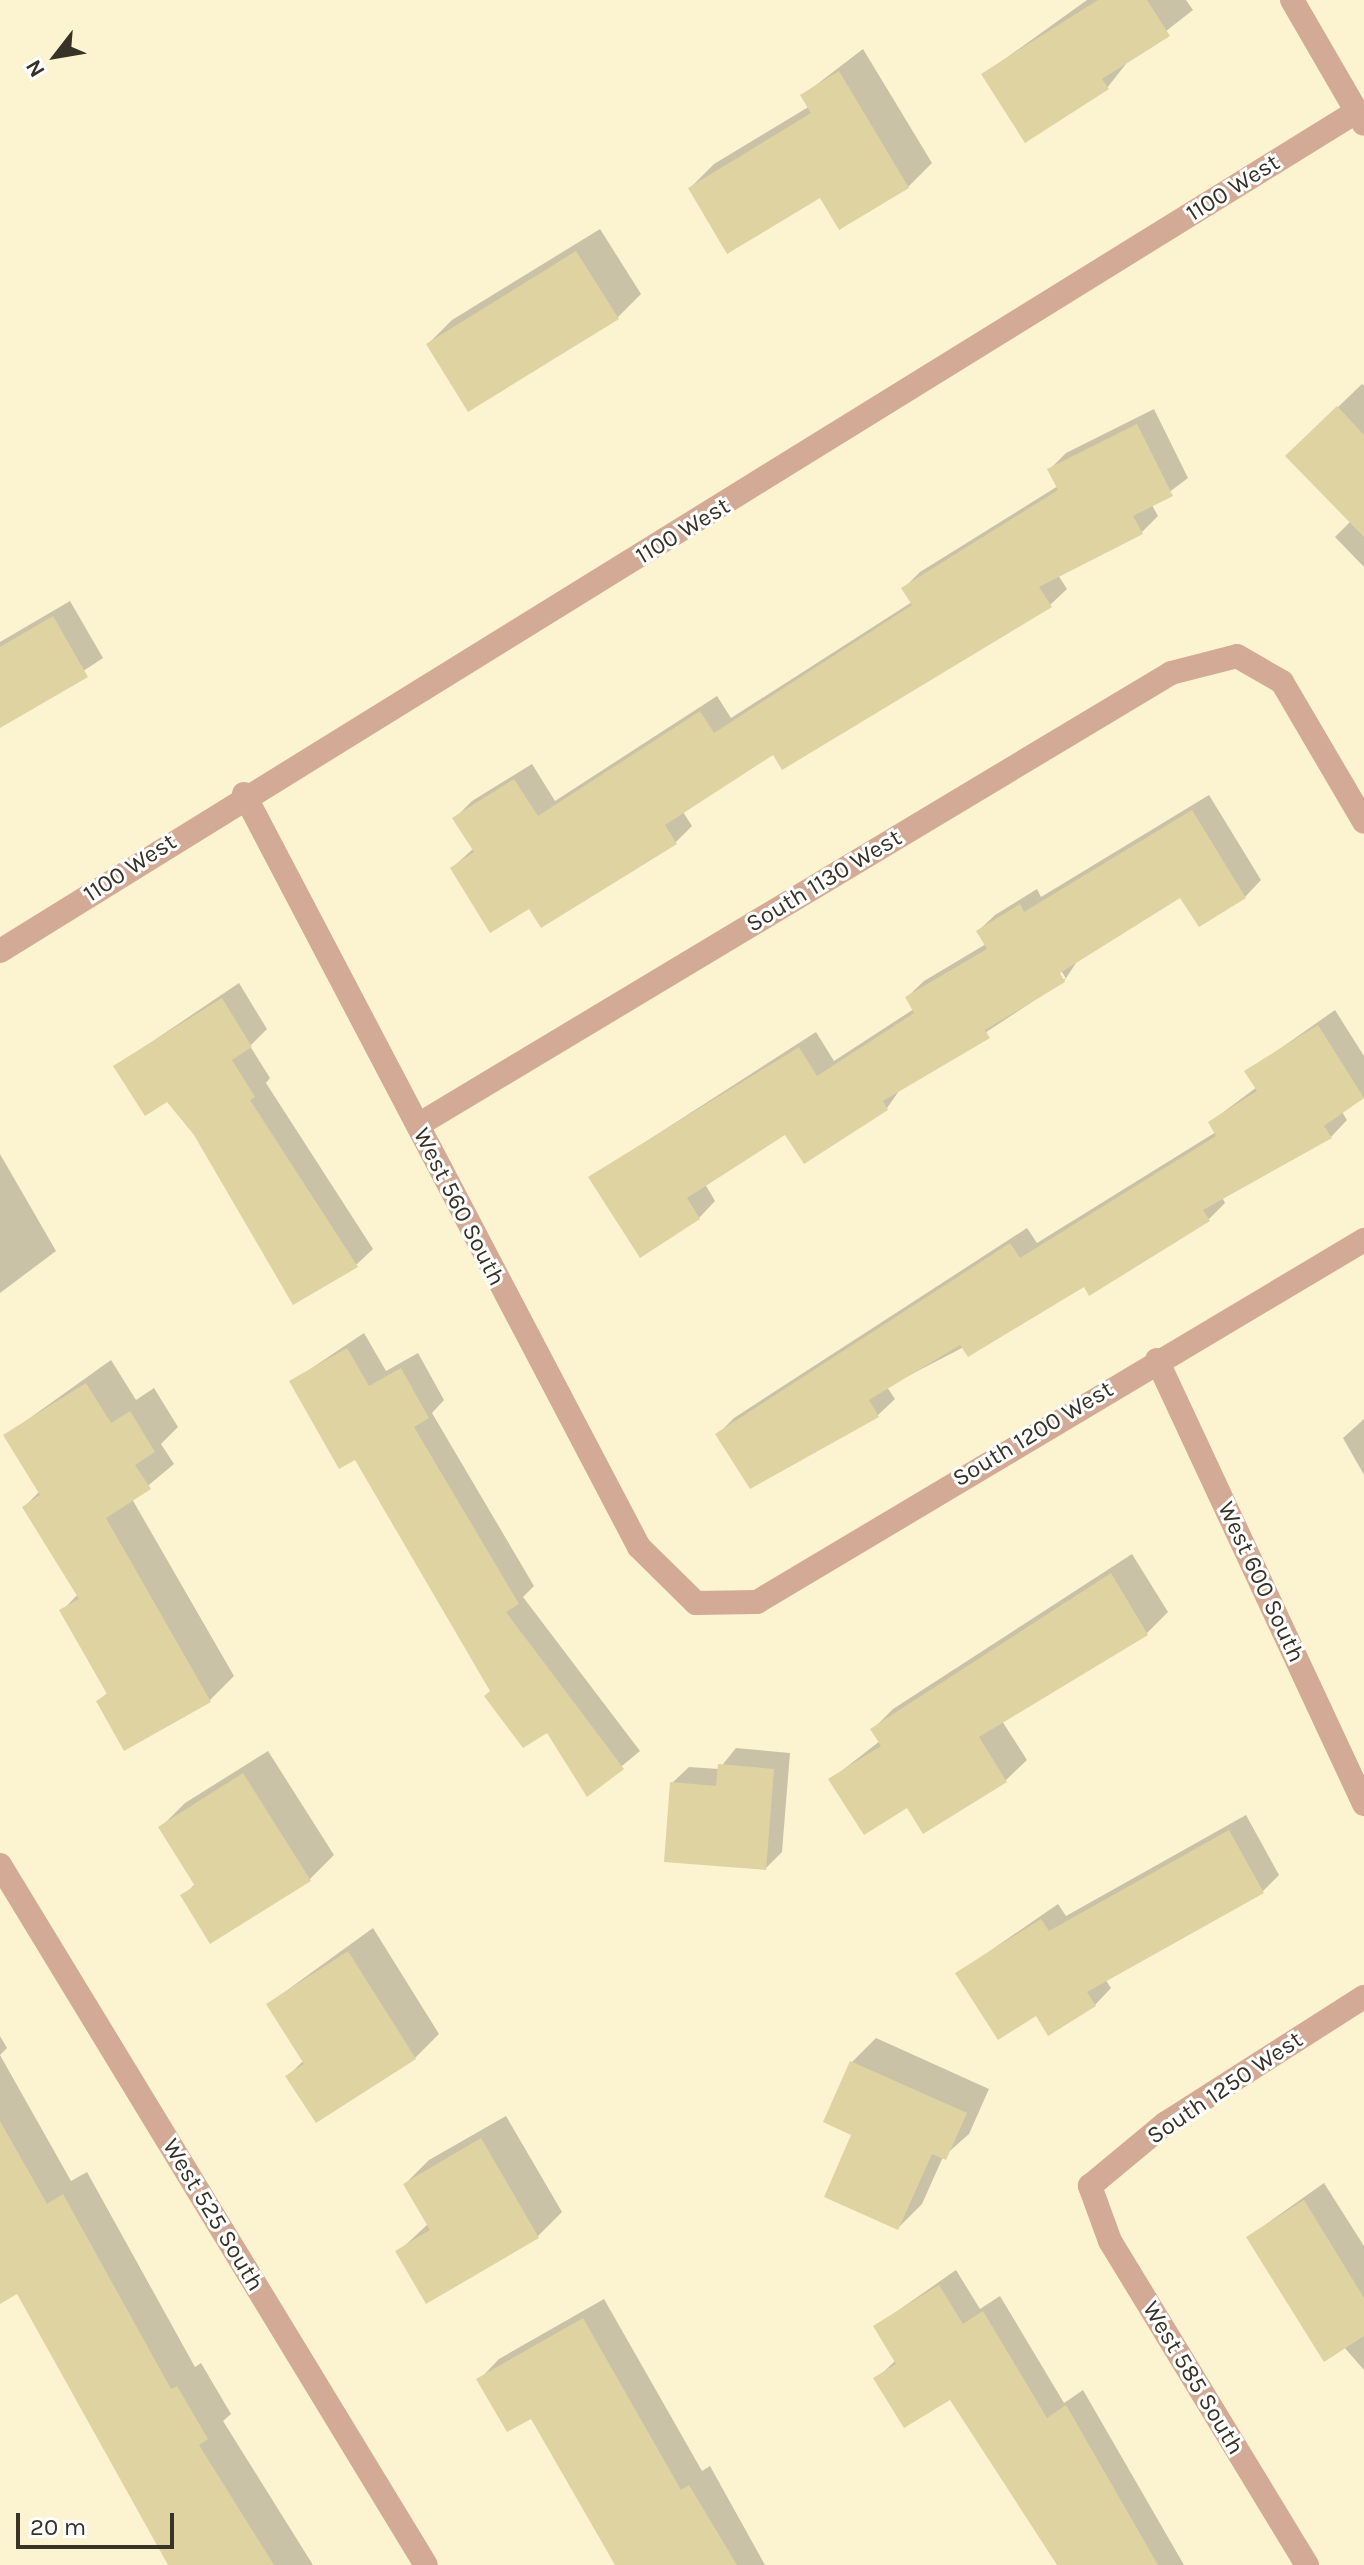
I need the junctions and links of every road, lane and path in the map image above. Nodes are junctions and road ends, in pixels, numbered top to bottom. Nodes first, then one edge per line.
1 (1292, 0) edge
2 (1361, 114) edge
3 (244, 794) junction
4 (1364, 822) edge
5 (0, 951) edge
6 (418, 1125) junction
7 (1364, 1240) edge
8 (1157, 1360) junction
9 (696, 1603) joint
10 (1364, 1804) edge
11 (0, 1865) edge
12 (1364, 1997) edge
13 (1090, 2186) joint
14 (426, 2565) edge
15 (1307, 2565) edge

1 - 2 street
2 - 3 street, 1100 West
3 - 5 street, 1100 West
3 - 6 street, West 560 South
4 - 6 street, South 1130 West
6 - 9 street, West 560 South
7 - 8 street, South 1200 West
8 - 9 street, South 1200 West
8 - 10 street, West 600 South
11 - 14 street, West 525 South
12 - 13 street, South 1250 West
13 - 15 street, West 585 South

